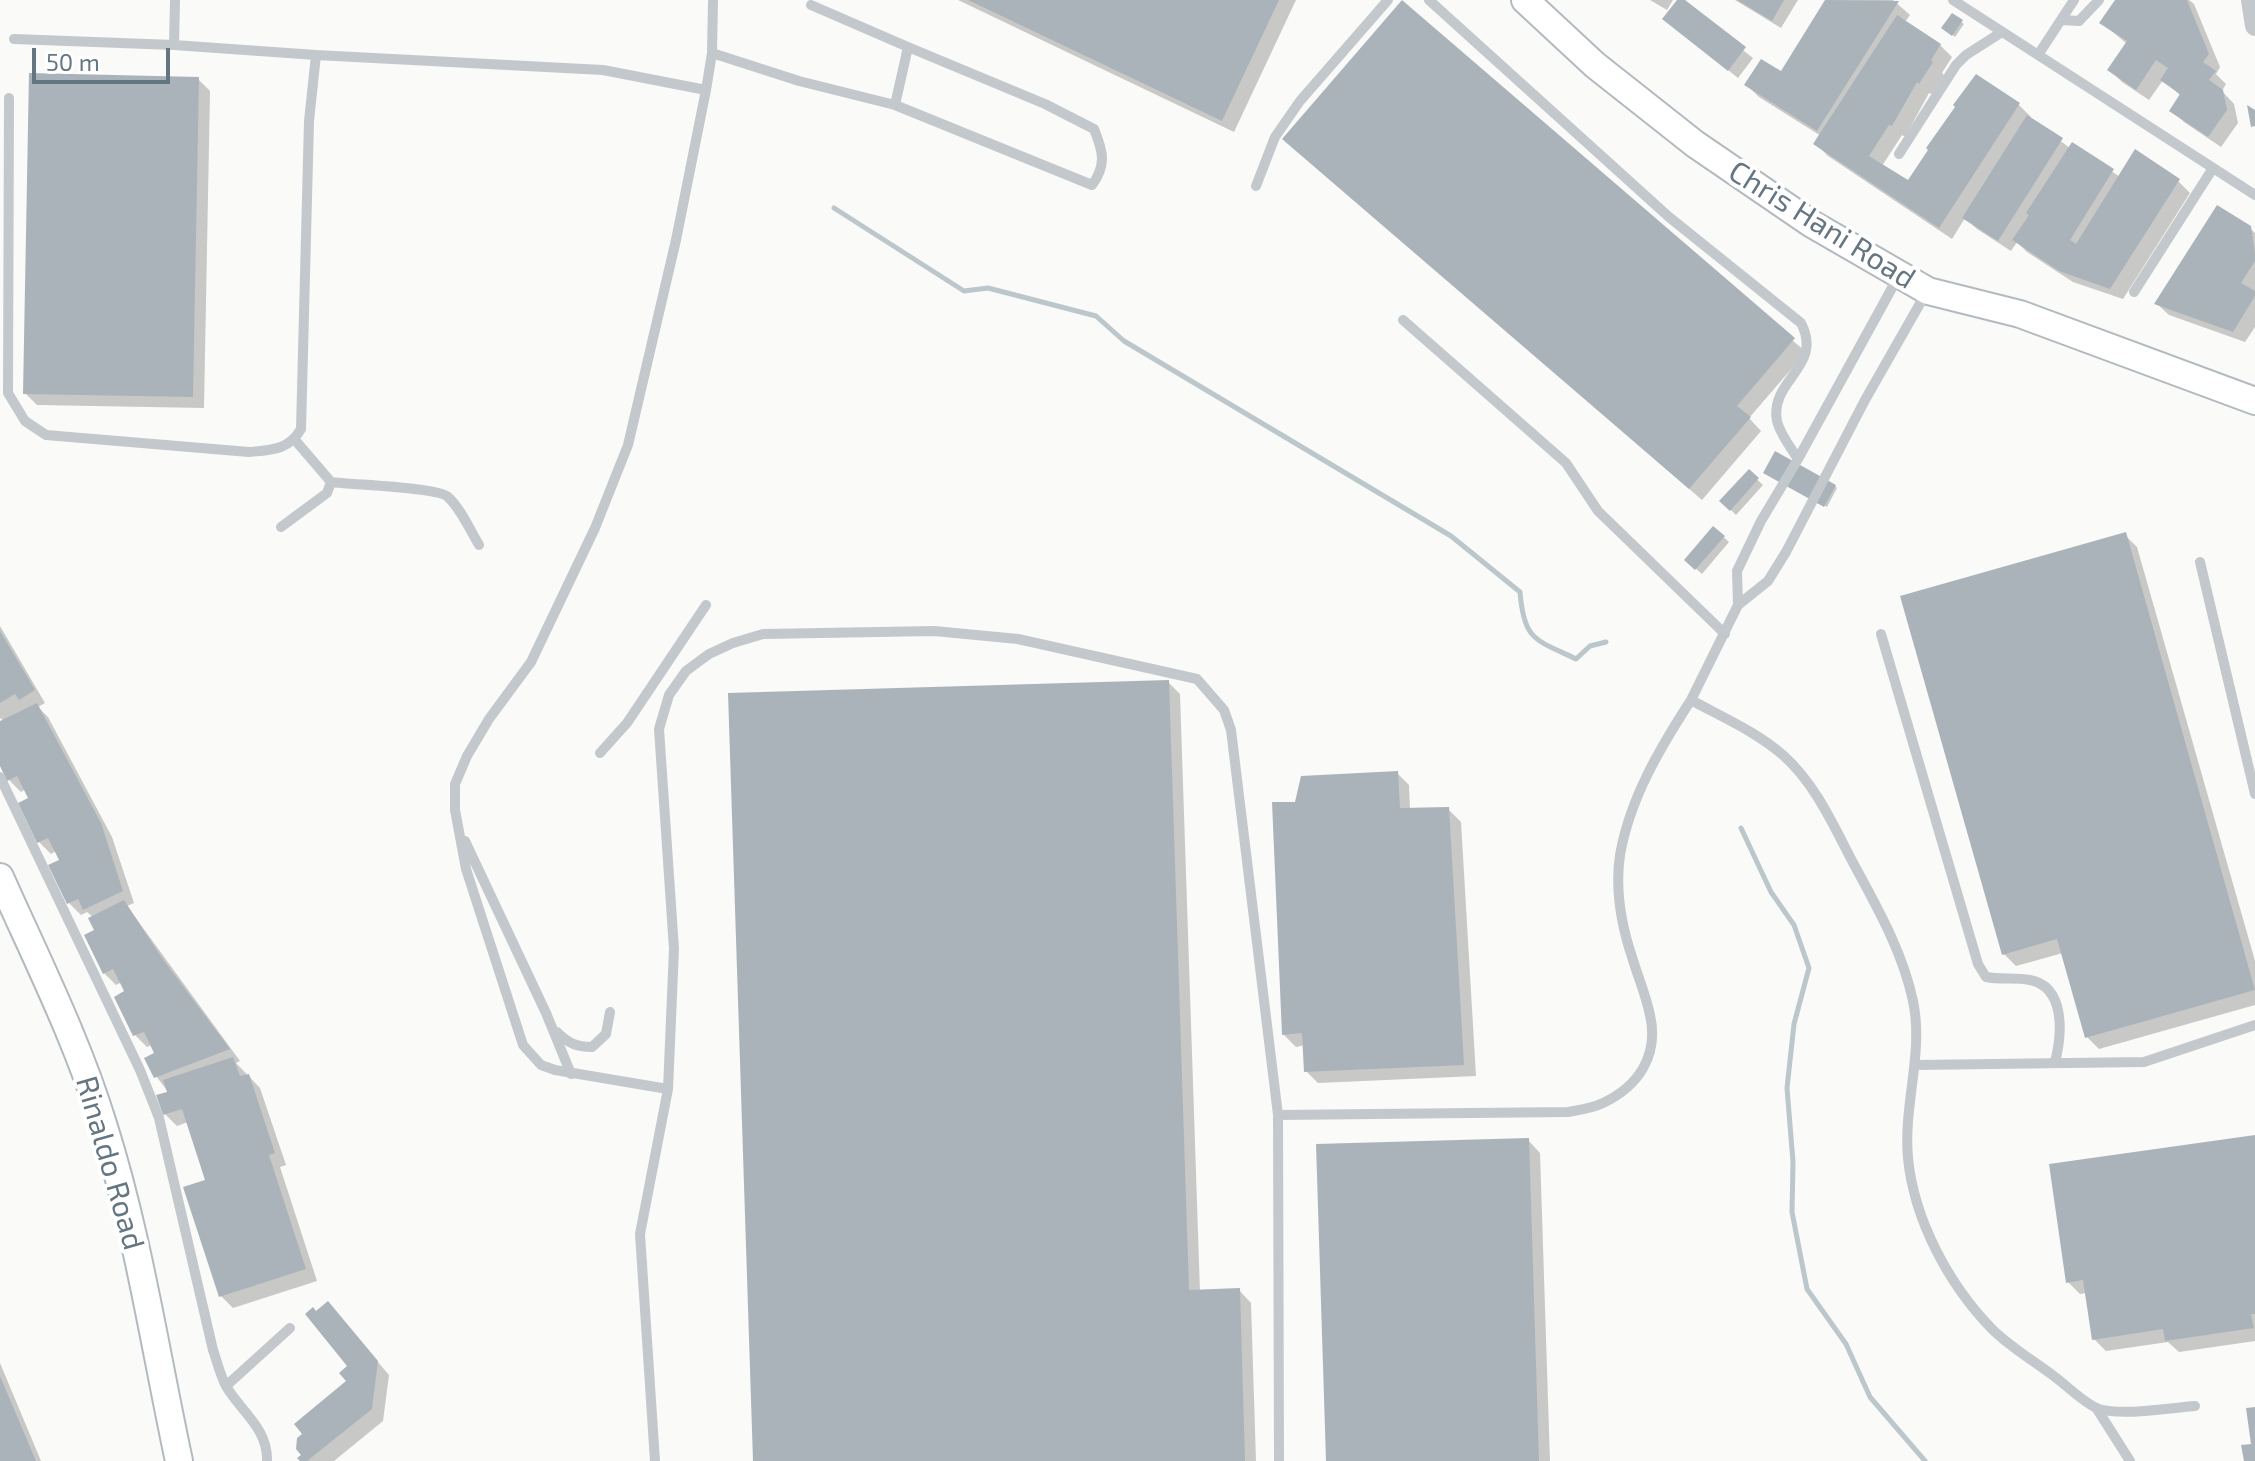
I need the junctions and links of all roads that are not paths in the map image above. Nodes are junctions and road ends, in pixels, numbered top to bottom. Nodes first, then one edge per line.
1 (175, 0) edge
2 (1388, 0) edge
3 (1429, 0) edge
4 (1525, 0) edge
5 (1953, 0) edge
6 (2074, 0) edge
7 (2099, 0) edge
8 (2251, 0) edge
9 (713, 1) edge
10 (811, 5) dead end
11 (2062, 20) junction
12 (2255, 26) edge
13 (2002, 32) junction
14 (14, 39) dead end
15 (174, 45) junction
16 (908, 47) junction
17 (712, 53) junction
18 (316, 55) junction
19 (2038, 55) junction
20 (706, 90) junction
21 (9, 98) dead end
22 (895, 105) junction
23 (1899, 154) dead end
24 (2213, 168) junction
25 (1256, 186) dead end
26 (2255, 195) edge
27 (1899, 275) junction
28 (1928, 291) junction
29 (2134, 292) dead end
30 (1403, 320) dead end
31 (2255, 401) edge
32 (295, 440) junction
33 (1798, 459) junction
34 (331, 482) junction
35 (281, 527) dead end
36 (479, 545) dead end
37 (2200, 562) dead end
38 (706, 605) dead end
39 (1738, 605) junction
40 (1725, 634) junction
41 (1881, 634) dead end
42 (1691, 700) junction
43 (600, 753) dead end
44 (0, 777) edge
45 (2255, 794) edge
46 (457, 825) junction
47 (0, 877) edge
48 (610, 1012) dead end
49 (2255, 1025) edge
50 (553, 1027) junction
51 (2055, 1062) junction
52 (1916, 1065) junction
53 (571, 1074) junction
54 (668, 1089) junction
55 (1278, 1115) junction
56 (290, 1328) dead end
57 (226, 1386) junction
58 (2195, 1406) dead end
59 (2097, 1409) junction
60 (173, 1433) junction
61 (164, 1461) edge
62 (179, 1461) edge
63 (267, 1461) edge
64 (655, 1461) edge
65 (1279, 1461) edge
66 (2130, 1461) edge

1 - 15 lane
2 - 25 lane
3 - 33 lane
4 - 27 street, Chris Hani Road
5 - 13 lane
6 - 11 lane
7 - 11 lane
8 - 12 street
9 - 17 lane
10 - 16 lane
11 - 19 lane
13 - 19 lane
13 - 23 lane
14 - 15 lane
15 - 18 lane
16 - 22 lane
16 - 22 lane
17 - 20 lane
17 - 22 lane
18 - 20 lane
18 - 32 lane
19 - 24 lane
20 - 46 lane
21 - 32 lane
24 - 26 lane
24 - 29 lane
27 - 28 street, Chris Hani Road
27 - 33 lane
28 - 31 street, Chris Hani Road
28 - 39 lane
30 - 40 lane
32 - 34 lane
33 - 39 lane
34 - 35 lane
34 - 36 lane
37 - 45 lane
38 - 43 lane
39 - 40 lane
40 - 42 lane
41 - 51 lane
42 - 52 lane
42 - 55 lane
44 - 57 lane
46 - 50 lane
46 - 53 lane
47 - 60 street, Rinaldo Road
48 - 50 lane
49 - 51 lane
50 - 53 lane
51 - 52 lane
52 - 59 lane
53 - 54 lane
54 - 55 lane
54 - 64 lane
55 - 65 lane
56 - 57 lane
57 - 63 lane
58 - 59 lane
59 - 66 lane
60 - 61 street
60 - 62 street, Rinaldo Road

